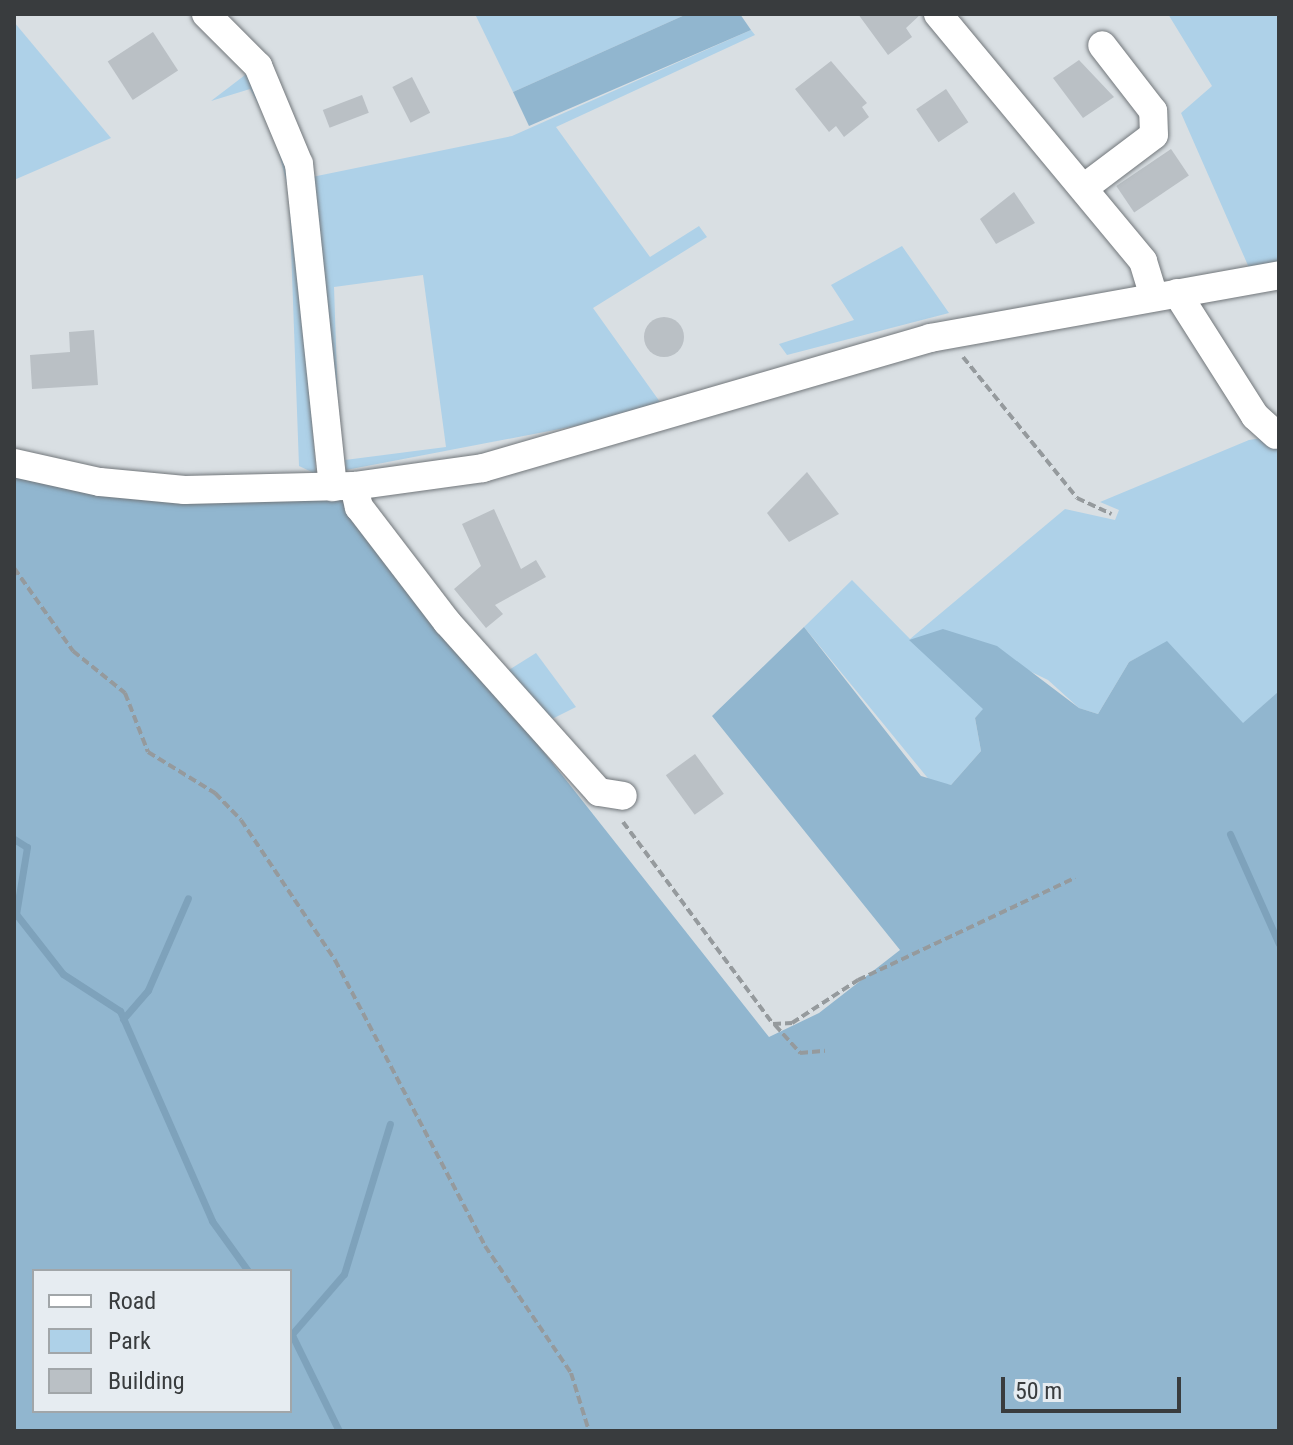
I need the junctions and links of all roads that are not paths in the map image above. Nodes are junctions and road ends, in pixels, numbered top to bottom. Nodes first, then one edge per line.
1 (206, 14) edge
2 (938, 14) edge
3 (1102, 45) dead end
4 (1085, 187) junction
5 (1279, 275) edge
6 (1165, 295) junction
7 (1276, 435) dead end
8 (14, 463) edge
9 (343, 487) junction
10 (611, 794) road end

1 - 9 street
2 - 4 street
3 - 4 street
4 - 6 street
5 - 6 street
6 - 7 street
6 - 9 street
8 - 9 street
9 - 10 street

